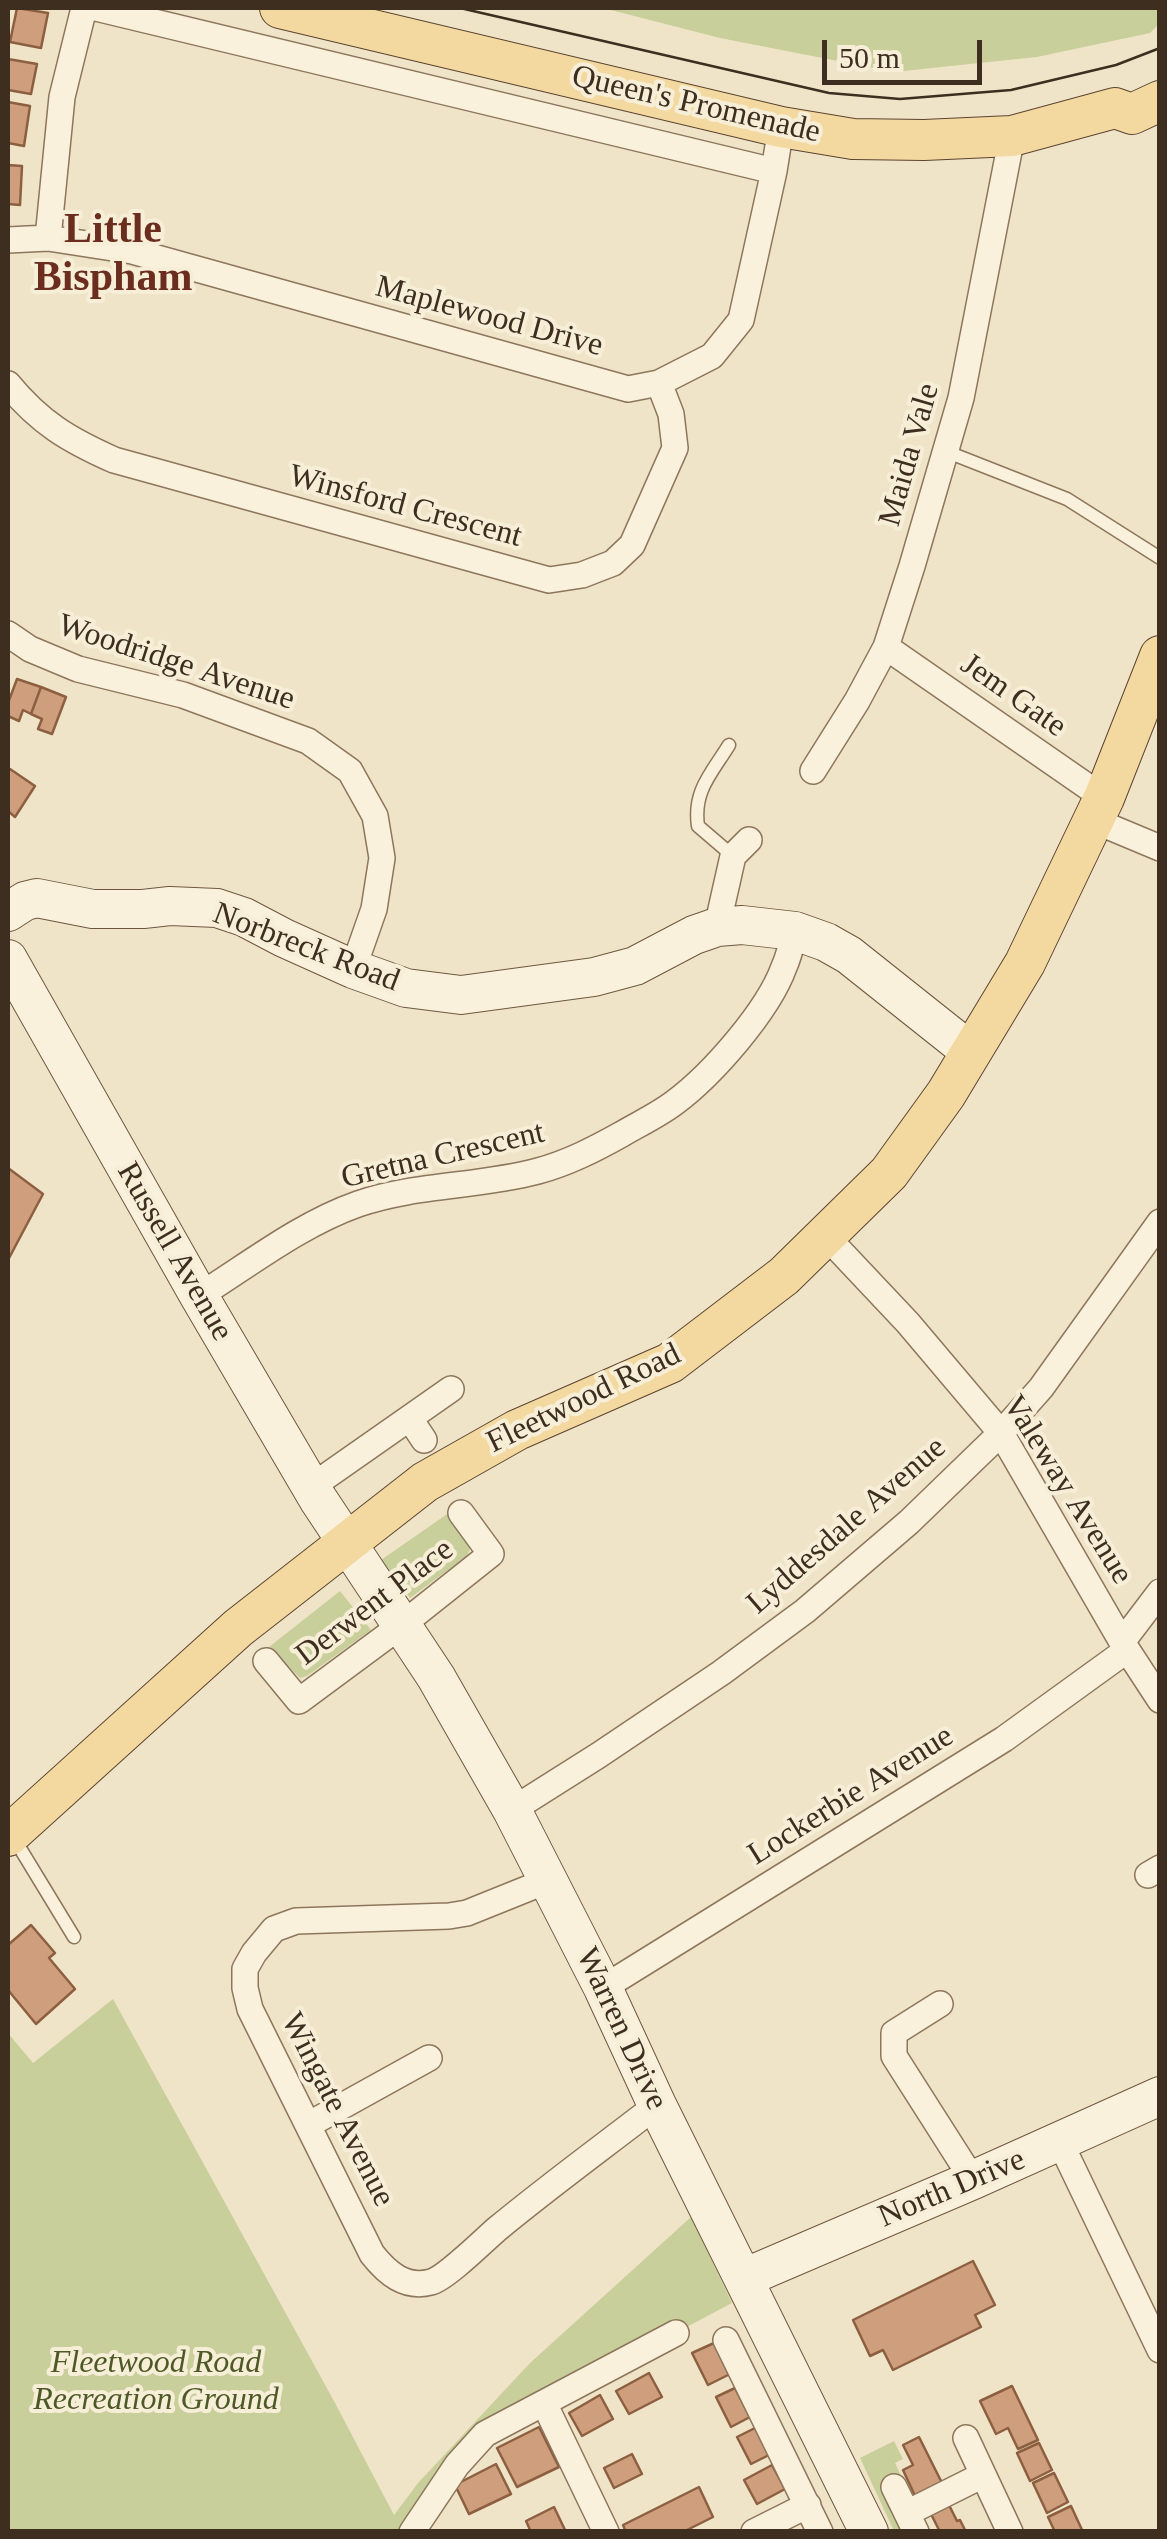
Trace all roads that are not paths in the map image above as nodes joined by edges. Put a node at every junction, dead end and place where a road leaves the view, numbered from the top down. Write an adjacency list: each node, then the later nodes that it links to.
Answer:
1 (84, 8): 8 (street)
2 (96, 8): 7 (street, Queen's Promenade)
3 (280, 8): 5 (main road, Queen's Promenade)
4 (1148, 101): 6 (main road, Queen's Promenade)
5 (781, 127): 6 (main road, Queen's Promenade); 7 (street, Maplewood Drive)
6 (1012, 136): 12 (street, Maida Vale)
7 (774, 171): 10 (street, Maplewood Drive)
8 (48, 238): 9 (street, Maplewood Drive); 10 (street, Maplewood Drive)
9 (8, 240)
10 (659, 383): 11 (street, Winsford Crescent)
11 (8, 384)
12 (945, 451): 13 (lane); 15 (street, Maida Vale)
13 (1160, 558)
14 (8, 634): 26 (street, Woodridge Avenue)
15 (886, 647): 18 (street, Maida Vale); 19 (street, Jem Gate)
16 (1160, 656): 19 (main road, Fleetwood Road)
17 (730, 745): 20 (lane)
18 (813, 771)
19 (1098, 809): 21 (street, Jem Gate); 27 (main road, Fleetwood Road)
20 (741, 848): 23 (street)
21 (1160, 848)
22 (8, 912): 26 (street, Norbreck Road)
23 (718, 927): 24 (street, Norbreck Road); 26 (street, Norbreck Road)
24 (796, 931): 27 (street, Norbreck Road); 30 (street, Gretna Crescent)
25 (8, 959): 30 (street, Russell Avenue)
26 (352, 969)
27 (971, 1052): 29 (main road, Fleetwood Road)
28 (1160, 1222): 32 (street, Lyddesdale Avenue)
29 (826, 1236): 32 (street, Valeway Avenue); 35 (main road, Fleetwood Road)
30 (199, 1296): 33 (street, Russell Avenue)
31 (451, 1389): 33 (street)
32 (1001, 1432): 38 (street, Valeway Avenue); 41 (street, Lyddesdale Avenue)
33 (312, 1487): 35 (street, Russell Avenue)
34 (462, 1513): 37 (street, Derwent Place)
35 (347, 1541): 37 (street, Warren Drive); 42 (main road, Fleetwood Road)
36 (1160, 1592): 38 (street, Lockerbie Avenue)
37 (403, 1624): 39 (street, Derwent Place); 41 (street, Warren Drive)
38 (1125, 1646): 40 (street, Valeway Avenue); 45 (street, Lockerbie Avenue)
39 (266, 1661)
40 (1160, 1700)
41 (512, 1810): 43 (street, Warren Drive)
42 (9, 1835): 44 (lane)
43 (549, 1880): 45 (street, Warren Drive); 50 (street, Wingate Avenue)
44 (74, 1937)
45 (604, 1988): 49 (street, Warren Drive)
46 (940, 2004): 52 (street)
47 (429, 2058): 50 (street)
48 (1160, 2096): 51 (street, North Drive)
49 (657, 2105): 50 (street, Wingate Avenue); 53 (street, Warren Drive)
50 (308, 2124)
51 (1060, 2142): 52 (street, North Drive); 56 (street)
52 (974, 2180): 53 (street, North Drive)
53 (744, 2278): 65 (street, Warren Drive)
54 (676, 2333): 57 (street)
55 (726, 2340): 59 (street)
56 (1160, 2350)
57 (544, 2402): 61 (street); 62 (street)
58 (894, 2487): 60 (street)
59 (808, 2505): 63 (street); 64 (street)
60 (912, 2522): 66 (street)
61 (412, 2532)
62 (606, 2532)
63 (754, 2532)
64 (820, 2532)
65 (868, 2532)
66 (1010, 2532)

